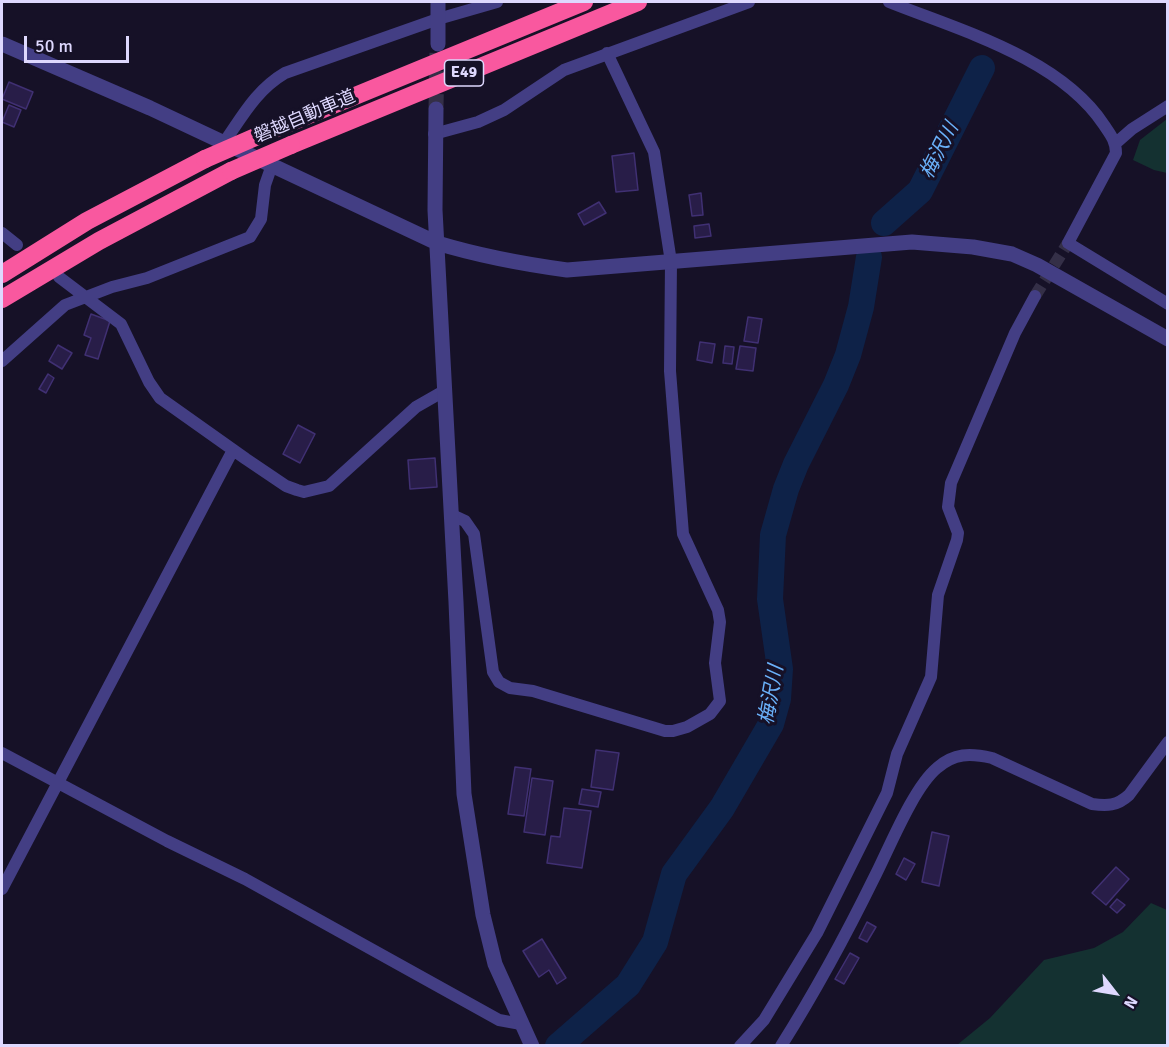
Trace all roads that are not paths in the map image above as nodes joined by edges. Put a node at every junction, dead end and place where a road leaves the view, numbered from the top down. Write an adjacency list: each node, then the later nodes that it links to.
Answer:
1 (438, 2): 7 (street)
2 (496, 2): 7 (street)
3 (584, 2): 21 (highway, 磐越自動車道 / E49, bridge)
4 (638, 2): 25 (highway, 磐越自動車道 / E49, bridge)
5 (749, 2): 10 (street)
6 (889, 2): 14 (street)
7 (438, 19): 9 (street); 15 (street)
8 (2, 44): 15 (street)
9 (438, 44)
10 (607, 53): 13 (street); 20 (street)
11 (1167, 106): 14 (street)
12 (436, 109): 13 (street)
13 (434, 134): 18 (street)
14 (1116, 143): 26 (street)
15 (223, 144): 16 (street)
16 (272, 165): 18 (street); 24 (street)
17 (2, 233): 19 (street)
18 (437, 243): 20 (street); 29 (street)
19 (17, 245)
20 (671, 262): 27 (street); 31 (street)
21 (2, 273)
22 (59, 277): 24 (street)
23 (1035, 296): 38 (street)
24 (85, 297): 28 (street); 30 (street)
25 (2, 298)
26 (1167, 304)
27 (1167, 339)
28 (2, 361)
29 (444, 391): 30 (street); 31 (street)
30 (233, 450): 34 (street)
31 (452, 515): 36 (street)
32 (1167, 742): 39 (street)
33 (2, 753): 34 (street)
34 (59, 782): 35 (street); 36 (street)
35 (2, 889)
36 (521, 1024): 37 (street)
37 (532, 1046)
38 (740, 1046)
39 (781, 1046)

